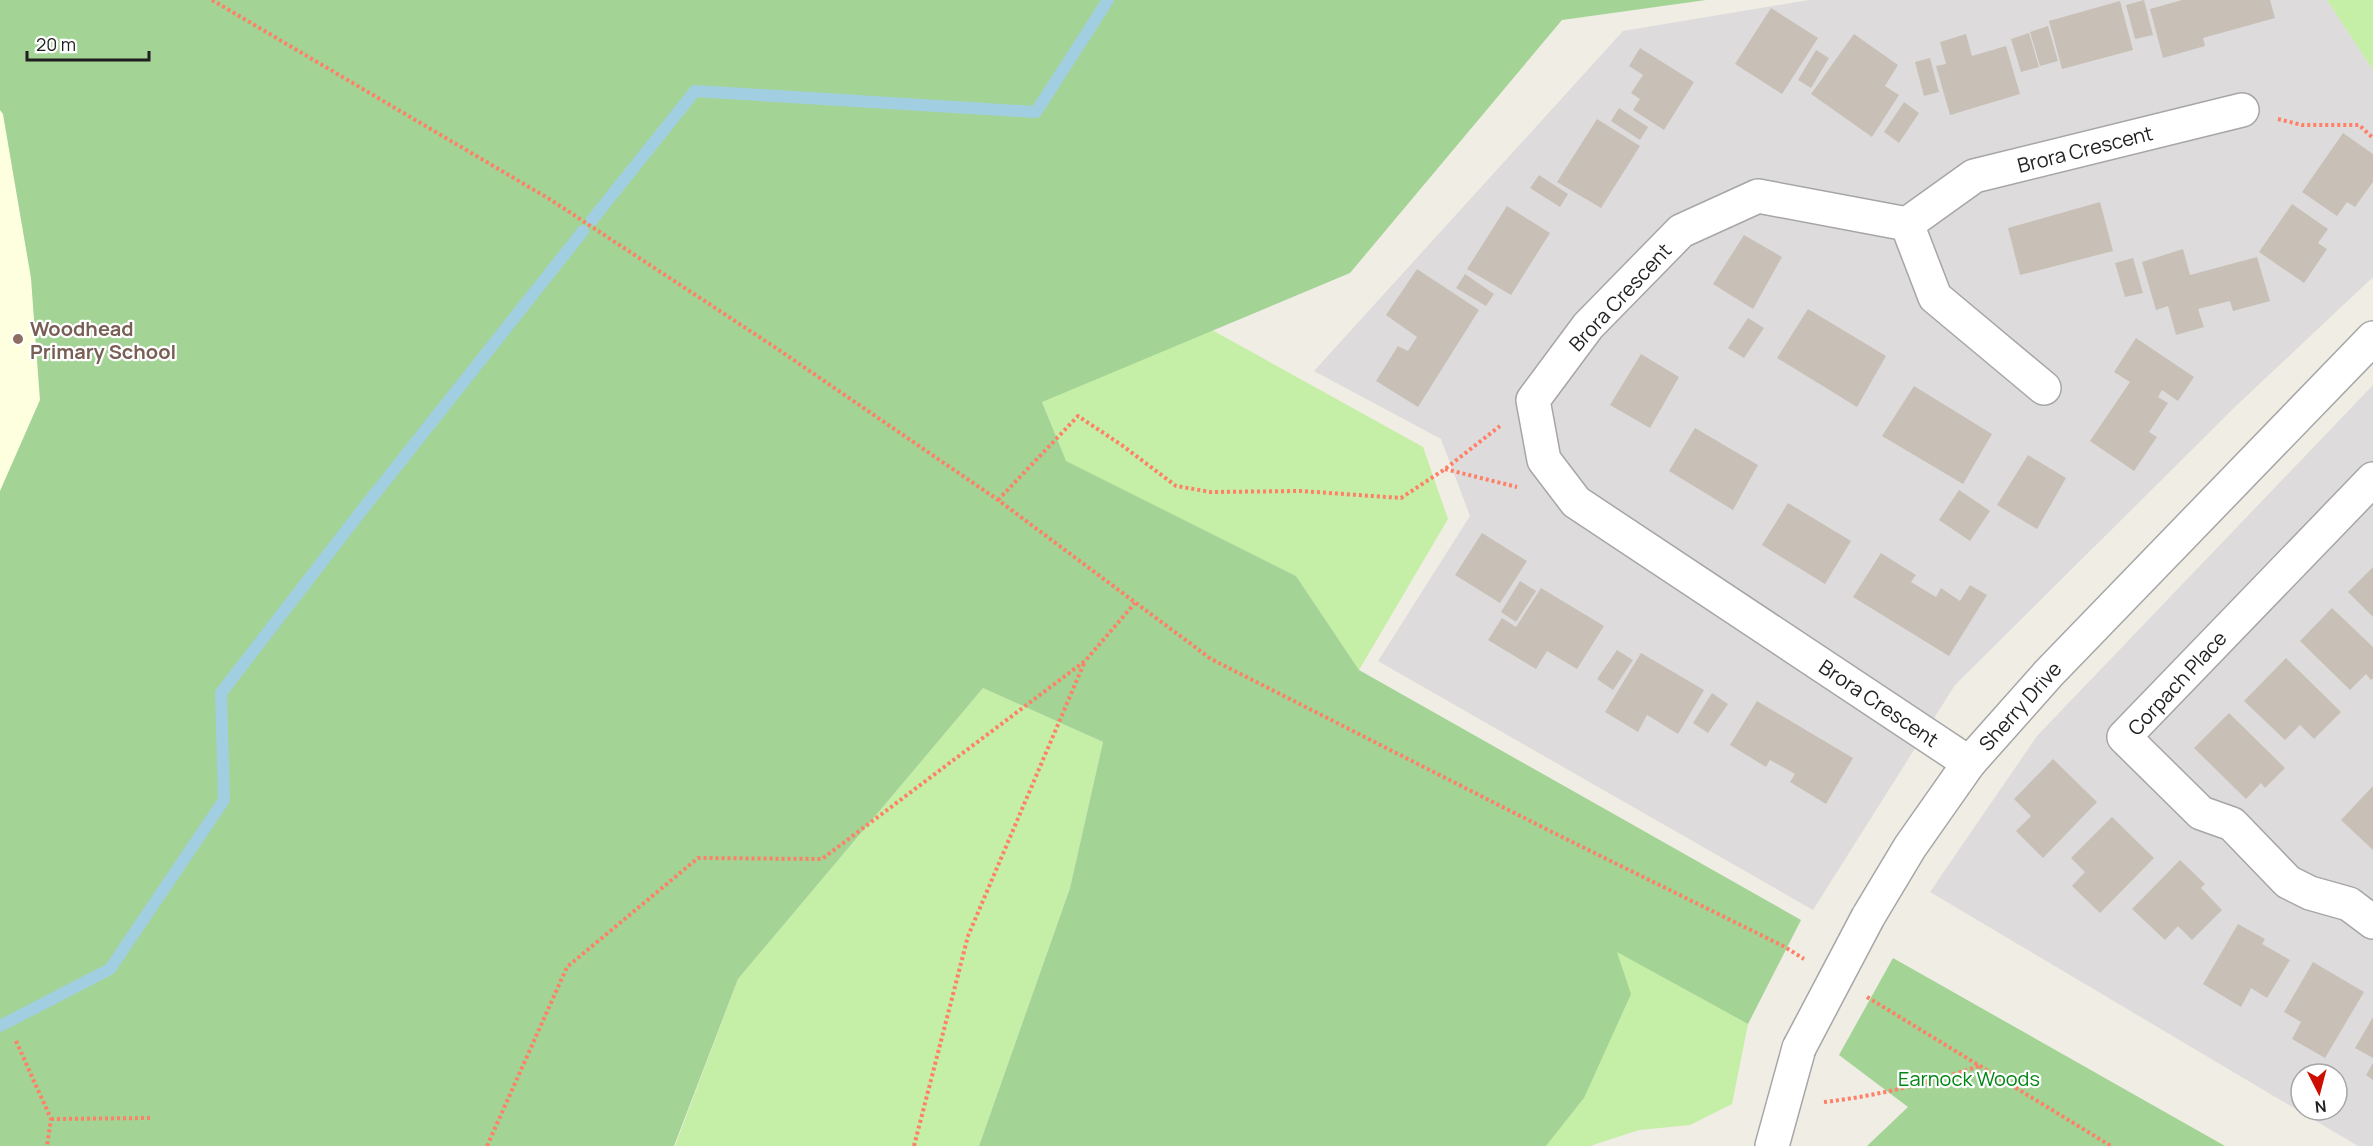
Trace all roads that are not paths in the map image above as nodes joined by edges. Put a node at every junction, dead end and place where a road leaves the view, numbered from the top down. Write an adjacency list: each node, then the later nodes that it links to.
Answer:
1 (2242, 110): 2 (street, Brora Crescent)
2 (1907, 224): 4 (street); 6 (street, Brora Crescent)
3 (2373, 338): 6 (street, Sherry Drive)
4 (2044, 388)
5 (2373, 479): 7 (street, Corpach Place)
6 (1969, 763): 8 (street, Sherry Drive, bridge)
7 (2373, 922)
8 (1772, 1146)

